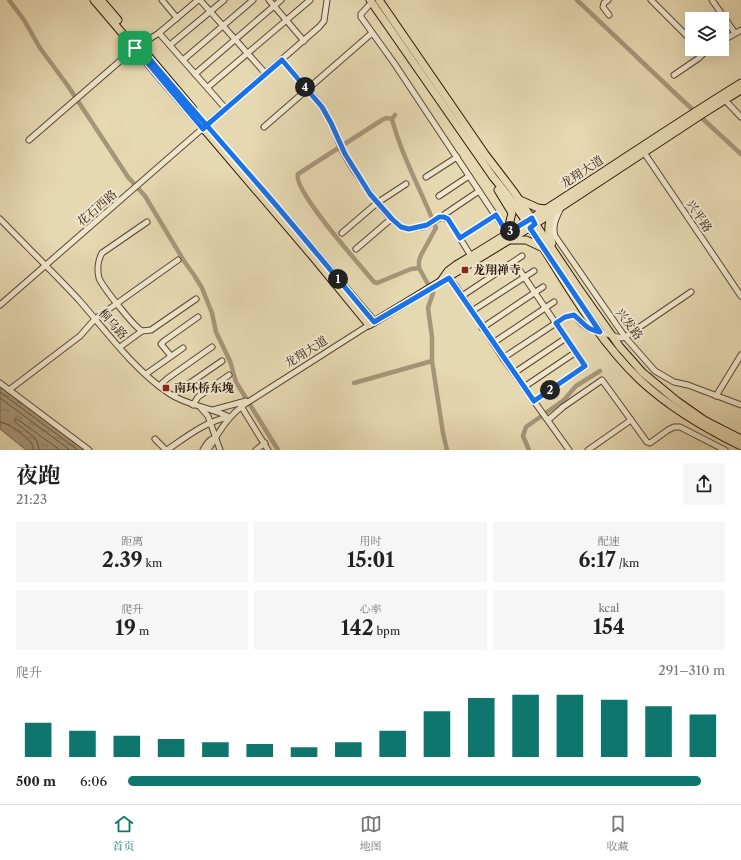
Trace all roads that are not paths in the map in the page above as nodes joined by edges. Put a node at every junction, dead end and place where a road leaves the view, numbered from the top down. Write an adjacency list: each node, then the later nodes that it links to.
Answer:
1 (94, 0): 31 (main road)
2 (101, 0): 31 (main road)
3 (162, 0): 19 (street)
4 (199, 0): 17 (street); 19 (street)
5 (224, 0): 17 (street)
6 (254, 0): 21 (street)
7 (269, 0): 16 (street)
8 (282, 0): 16 (street)
9 (310, 0): 20 (street)
10 (327, 0): 29 (street, 花石西路)
11 (380, 0): 58 (main road)
12 (608, 0): 18 (street)
13 (650, 0): 26 (street)
14 (712, 0): 25 (street)
15 (371, 1): 24 (street); 53 (main road)
16 (274, 6): 20 (street); 28 (street)
17 (210, 11): 21 (street); 30 (street)
18 (609, 15)
19 (177, 18): 23 (street)
20 (286, 20): 29 (street); 32 (street)
21 (223, 26): 28 (street); 34 (street)
22 (741, 30): 25 (street)
23 (159, 33): 30 (street); 31 (street)
24 (372, 33): 41 (street); 51 (street)
25 (735, 33): 27 (street)
26 (685, 34)
27 (729, 37)
28 (235, 40): 32 (street); 36 (street)
29 (304, 41): 35 (street, 花石西路)
30 (170, 45): 34 (street)
31 (137, 47): 47 (main road); 49 (street)
32 (248, 53): 37 (street); 40 (street)
33 (701, 56): 38 (street)
34 (183, 60): 36 (street)
35 (282, 60): 37 (street, 花石西路); 41 (street)
36 (195, 74): 40 (street)
37 (266, 74): 44 (street, 花石西路)
38 (674, 75)
39 (741, 83): 43 (main road, 龙翔大道)
40 (208, 88): 44 (street)
41 (307, 89): 48 (street); 59 (street)
42 (741, 90): 43 (main road, 龙翔大道)
43 (723, 98): 45 (street); 50 (main road, 龙翔大道)
44 (226, 109): 47 (street, 花石西路)
45 (739, 111): 46 (street)
46 (741, 117)
47 (205, 127): 78 (street, 花石西路); 97 (main road)
48 (264, 127)
49 (29, 140)
50 (642, 150): 60 (main road, 龙翔大道); 61 (main road, 龙翔大道); 87 (street, 兴平路)
51 (457, 157): 52 (street); 54 (street)
52 (469, 176): 56 (street); 57 (street)
53 (493, 177): 68 (main road); 70 (main road)
54 (426, 178)
55 (406, 184): 59 (street)
56 (479, 191): 63 (street); 64 (street)
57 (440, 196)
58 (519, 200): 61 (main road); 68 (main road)
59 (378, 203): 66 (street); 69 (street)
60 (562, 207): 62 (main road, 龙翔大道); 102 (street, 兴发路)
61 (545, 209): 68 (main road, 龙翔大道)
62 (552, 214): 68 (main road, 龙翔大道); 80 (main road)
63 (496, 215): 70 (street); 71 (street)
64 (444, 217): 66 (street); 71 (street)
65 (0, 219): 78 (street, 桐乌路)
66 (392, 219): 73 (street)
67 (146, 222): 90 (street)
68 (530, 223): 70 (main road, 龙翔大道); 72 (main road); 80 (main road)
69 (342, 233)
70 (509, 236): 72 (main road); 74 (main road, 龙翔大道); 81 (main road, 龙翔大道)
71 (460, 238): 74 (street)
72 (543, 248): 100 (main road)
73 (356, 249)
74 (471, 256): 81 (main road, 龙翔大道)
75 (522, 256): 77 (street)
76 (178, 260): 90 (street)
77 (514, 262): 82 (street); 86 (street)
78 (45, 266): 91 (street, 花石西路); 95 (street, 桐乌路)
79 (534, 270): 82 (street)
80 (568, 273): 101 (main road)
81 (447, 276): 86 (street); 97 (main road, 龙翔大道)
82 (524, 277): 84 (street); 93 (street)
83 (542, 287): 84 (street)
84 (535, 292): 92 (street); 98 (street)
85 (691, 292): 102 (street)
86 (462, 296): 93 (street)
87 (741, 296)
88 (196, 299): 99 (street)
89 (554, 302): 92 (street)
90 (118, 303): 95 (street); 99 (street)
91 (0, 305)
92 (545, 308): 96 (street); 104 (street)
93 (472, 311): 98 (street)
94 (198, 317): 110 (street)
95 (95, 320): 105 (street, 桐乌路); 119 (street)
96 (556, 323): 100 (street); 103 (street); 111 (street)
97 (371, 324): 122 (street, 龙翔大道)
98 (482, 328): 104 (street)
99 (142, 332): 105 (street)
100 (600, 332): 101 (street); 136 (main road)
101 (612, 335): 102 (street); 134 (main road)
102 (625, 337): 121 (street, 兴发路)
103 (566, 338): 108 (street); 113 (street)
104 (493, 343): 111 (street)
105 (120, 347): 114 (street, 桐乌路)
106 (212, 347): 117 (street)
107 (183, 348): 110 (street)
108 (576, 352): 118 (street); 123 (street)
109 (741, 355): 121 (street)
110 (171, 356): 114 (street)
111 (504, 358): 113 (street)
112 (222, 360): 120 (street)
113 (514, 373): 118 (street)
114 (146, 374): 117 (street, 桐乌路)
115 (229, 375): 124 (street)
116 (0, 383): 119 (street)
117 (159, 386): 120 (street, 桐乌路)
118 (524, 387): 123 (street)
119 (9, 390): 137 (street)
120 (174, 396): 124 (street, 桐乌路)
121 (716, 396): 126 (street, 兴发路)
122 (252, 399): 125 (street, 龙翔大道); 127 (street)
123 (534, 401): 129 (street)
124 (196, 405): 127 (street, 桐乌路); 131 (street)
125 (243, 405): 128 (street, 龙翔大道); 135 (street)
126 (741, 405)
127 (213, 410): 128 (street, 桐乌路)
128 (229, 417): 131 (street); 132 (street)
129 (548, 420): 130 (street); 144 (street)
130 (631, 420): 145 (street); 146 (street)
131 (211, 422): 132 (street); 138 (street)
132 (215, 438): 139 (street); 140 (street); 141 (street)
133 (155, 439): 138 (street)
134 (741, 439)
135 (265, 443): 142 (street); 143 (street)
136 (741, 446)
137 (90, 450)
138 (167, 450)
139 (203, 450)
140 (208, 450)
141 (220, 450)
142 (256, 450)
143 (268, 450)
144 (569, 450)
145 (588, 450)
146 (725, 450)

